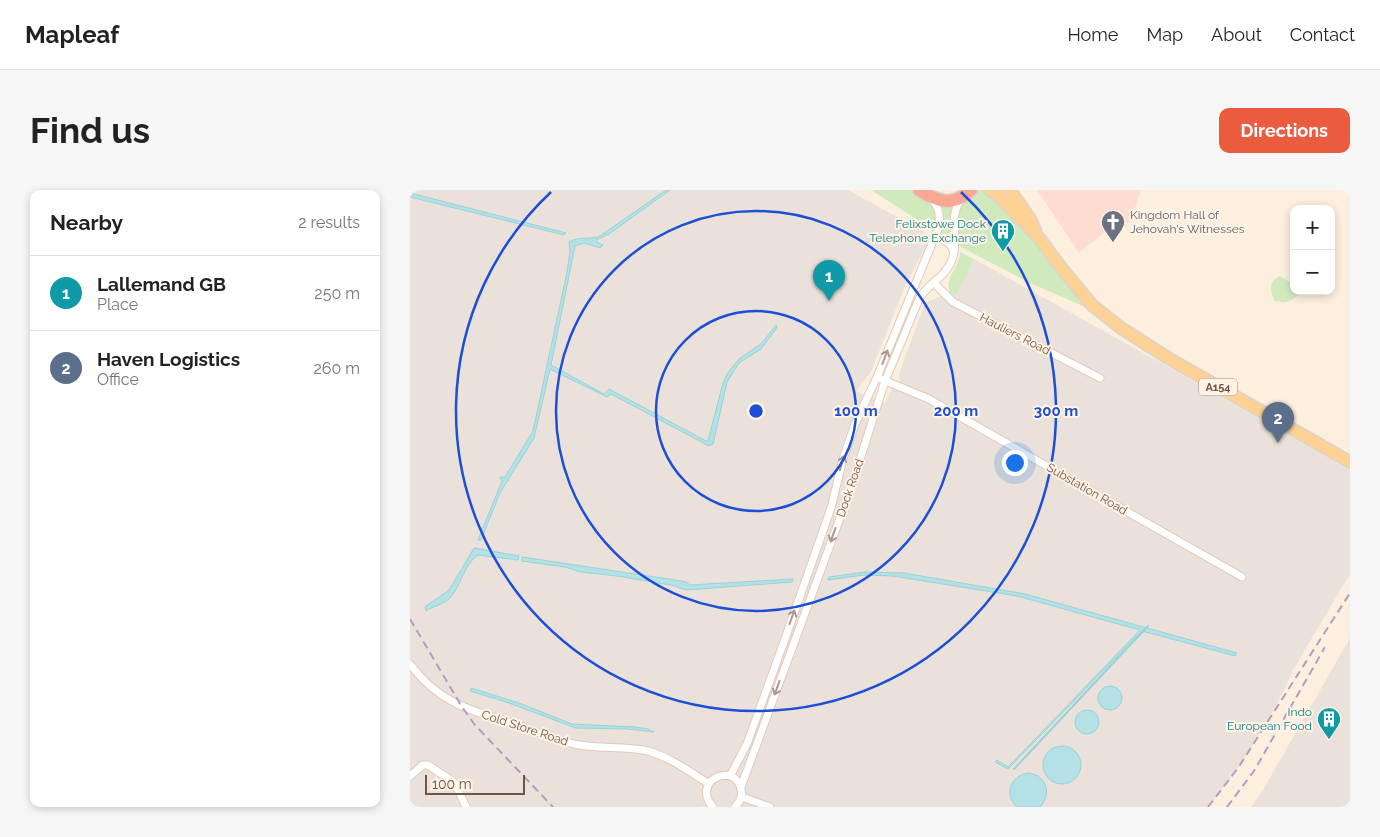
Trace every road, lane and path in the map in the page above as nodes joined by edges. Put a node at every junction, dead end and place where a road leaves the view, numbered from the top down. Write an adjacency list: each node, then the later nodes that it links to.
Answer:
1 (990, 190): 5 (main road, A154)
2 (1010, 190): 5 (main road, A154)
3 (924, 193): 4 (highway); 6 (street, Dock Road)
4 (969, 193): 7 (street, Dock Road)
5 (1039, 238): 13 (main road, A154)
6 (933, 241): 7 (street); 8 (street, Dock Road)
7 (954, 253): 9 (street, Dock Road)
8 (919, 273): 9 (street, Hauliers Road); 10 (street, Dock Road, one-way to 8)
9 (932, 284): 11 (street, Hauliers Road); 12 (street, Dock Road)
10 (877, 378): 12 (street, Substation Road); 17 (street, Dock Road, one-way to 10)
11 (1100, 378)
12 (886, 381): 14 (street, Substation Road); 19 (street, Dock Road, one-way to 19)
13 (1350, 462)
14 (1242, 577)
15 (410, 664): 18 (street, Cold Store Road)
16 (410, 776): 21 (street)
17 (730, 776): 18 (street); 19 (street)
18 (709, 784): 22 (street)
19 (741, 787): 20 (street)
20 (742, 797): 23 (street); 24 (street)
21 (466, 807)
22 (713, 807)
23 (735, 807)
24 (770, 807)

